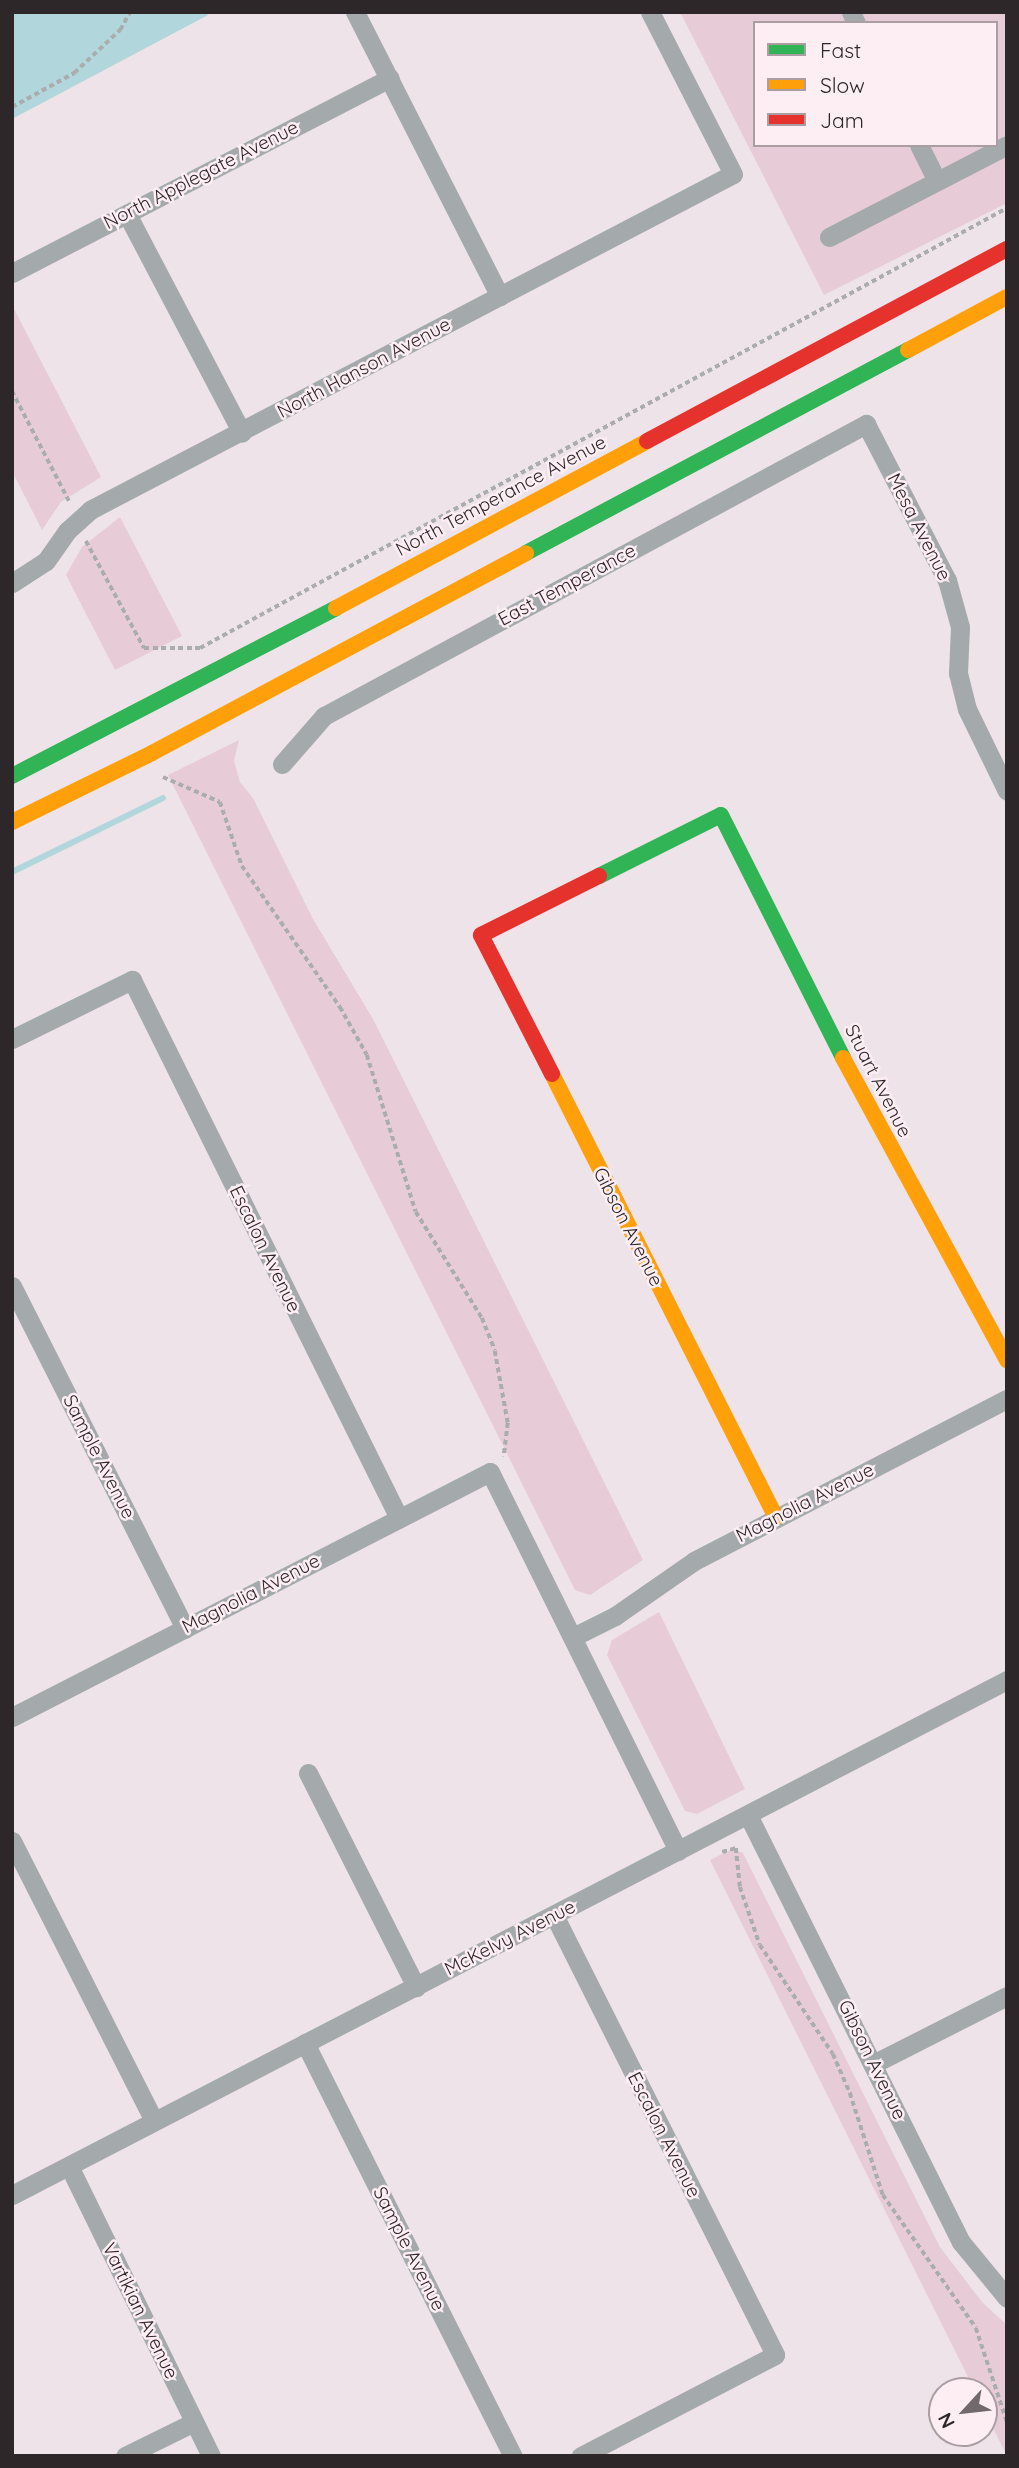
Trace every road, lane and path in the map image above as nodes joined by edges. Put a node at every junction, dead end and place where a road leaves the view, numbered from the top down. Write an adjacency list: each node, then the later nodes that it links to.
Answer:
1 (130, 12): 5 (path)
2 (355, 12): 4 (street)
3 (650, 12): 14 (street, North Hanson Avenue)
4 (390, 78): 10 (street, North Applegate Avenue); 14 (street)
5 (12, 107)
6 (1007, 145): 8 (street)
7 (920, 147): 8 (street)
8 (937, 181): 11 (street)
9 (1007, 208): 20 (path)
10 (127, 214): 13 (street, North Applegate Avenue); 18 (street)
11 (829, 237)
12 (1007, 249): 23 (main road, North Temperance Avenue)
13 (12, 273)
14 (500, 296): 18 (street, North Hanson Avenue)
15 (1007, 297): 26 (main road)
16 (12, 391): 19 (path)
17 (866, 424): 22 (street, East Temperance); 25 (street, Mesa Avenue)
18 (242, 433): 21 (street, North Hanson Avenue)
19 (69, 501)
20 (85, 540)
21 (12, 583)
22 (282, 764)
23 (12, 776)
24 (163, 777): 32 (path)
25 (1007, 791)
26 (12, 822)
27 (481, 935): 30 (main road, Stuart Avenue); 34 (main road, Gibson Avenue)
28 (12, 1039): 33 (street, Escalon Avenue)
29 (12, 1286): 35 (street, Sample Avenue)
30 (1007, 1360)
31 (1007, 1399): 34 (street, Magnolia Avenue)
32 (498, 1468): 33 (street, Magnolia Avenue); 36 (street)
33 (399, 1518): 35 (street, Magnolia Avenue)
34 (776, 1518): 36 (street, Magnolia Avenue)
35 (185, 1629): 38 (street, Magnolia Avenue)
36 (573, 1637): 43 (street)
37 (1007, 1680): 40 (street, McKelvy Avenue)
38 (12, 1717)
39 (308, 1773): 46 (street)
40 (748, 1815): 41 (street, McKelvy Avenue); 49 (street, Gibson Avenue)
41 (699, 1840): 43 (street, McKelvy Avenue); 55 (path)
42 (12, 1841): 44 (street)
43 (678, 1851): 45 (street, McKelvy Avenue)
44 (19, 1872): 50 (street)
45 (554, 1915): 46 (street, McKelvy Avenue); 59 (street, Escalon Avenue)
46 (416, 1987): 48 (street, McKelvy Avenue)
47 (1007, 1996): 49 (street)
48 (305, 2043): 50 (street, McKelvy Avenue); 58 (street, Sample Avenue)
49 (875, 2063): 53 (street, Gibson Avenue)
50 (154, 2121): 51 (street, McKelvy Avenue)
51 (69, 2166): 52 (street, McKelvy Avenue); 54 (street, Vartikian Avenue)
52 (12, 2195)
53 (1007, 2298)
54 (194, 2422): 56 (street); 57 (street, Vartikian Avenue)
55 (1007, 2422)
56 (125, 2456)
57 (211, 2456)
58 (513, 2456)
59 (581, 2456)

